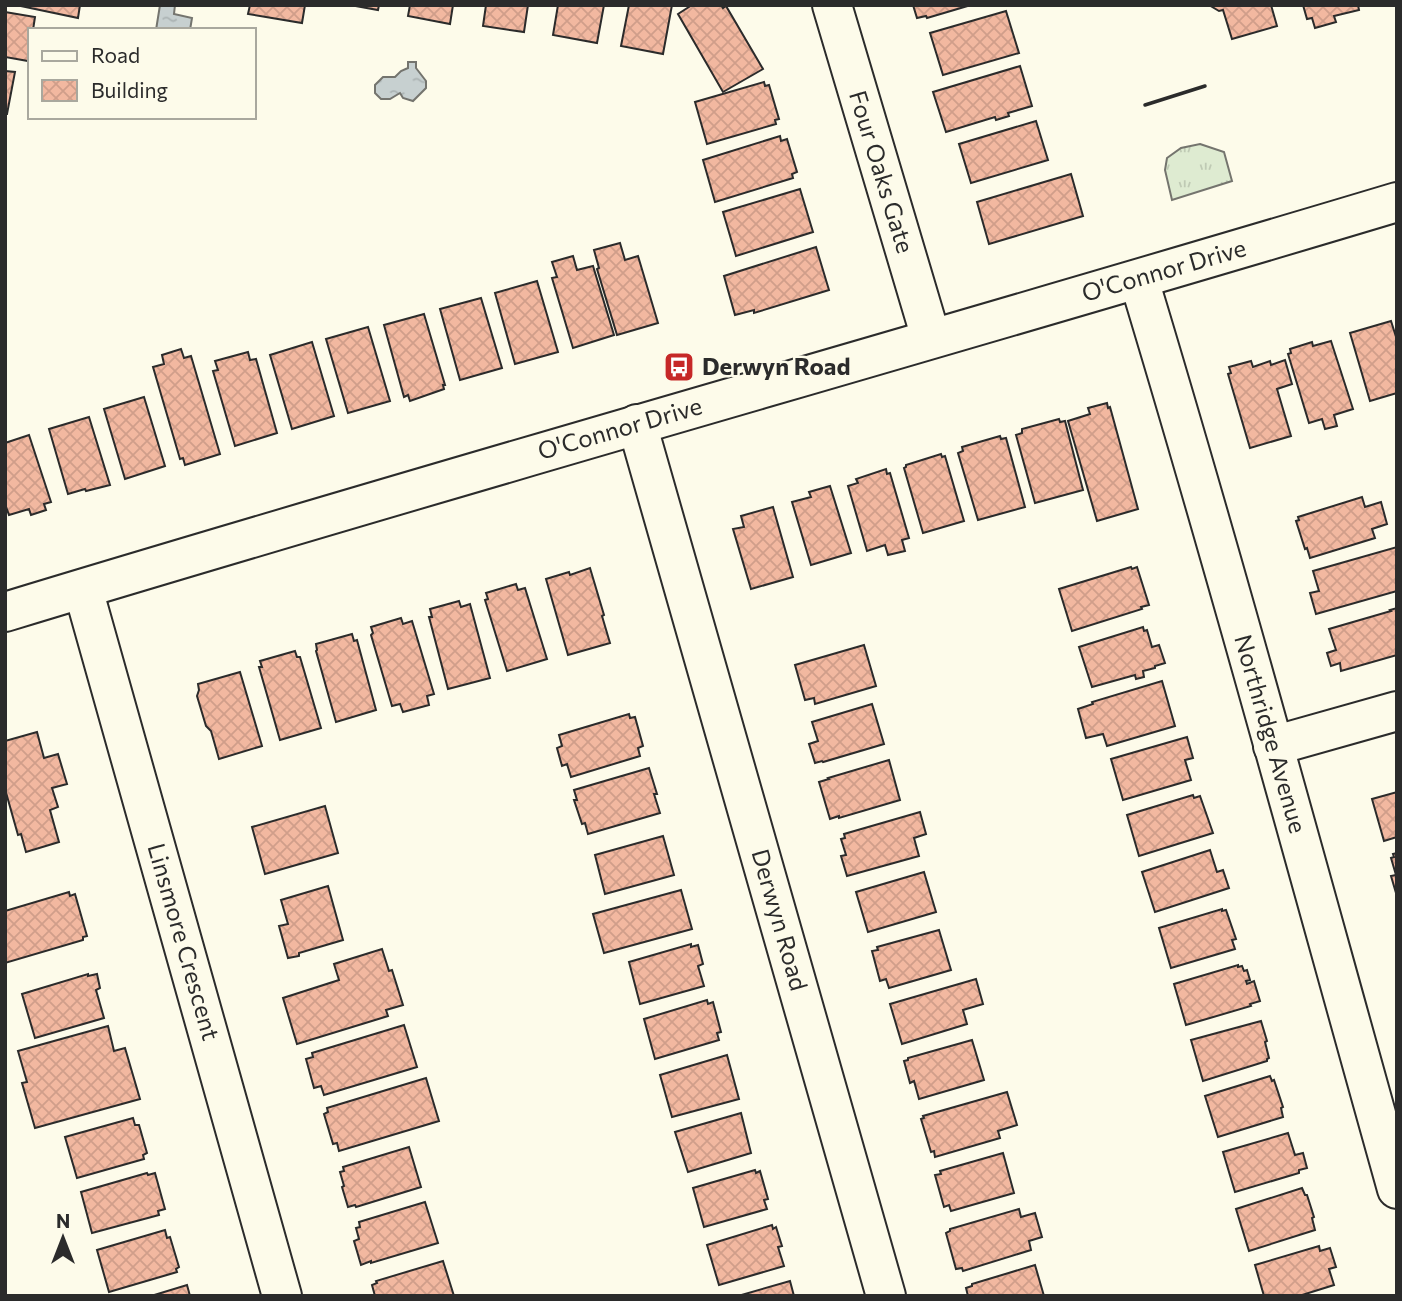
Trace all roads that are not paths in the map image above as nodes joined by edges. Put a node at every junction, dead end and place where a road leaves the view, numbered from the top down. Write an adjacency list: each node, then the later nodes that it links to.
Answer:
1 (832, 5): 4 (street, Four Oaks Gate)
2 (1397, 202): 3 (street, O'Connor Drive)
3 (1139, 279): 4 (street, O'Connor Drive); 9 (street, Northridge Avenue)
4 (931, 338): 5 (street, O'Connor Drive)
5 (637, 424): 6 (street, O'Connor Drive); 12 (street, Derwyn Road)
6 (83, 589): 7 (street, O'Connor Drive); 11 (street, Linsmore Crescent)
7 (5, 612)
8 (1397, 710): 9 (street)
9 (1273, 746): 10 (street, Northridge Avenue)
10 (1397, 1189)
11 (282, 1296)
12 (886, 1296)

